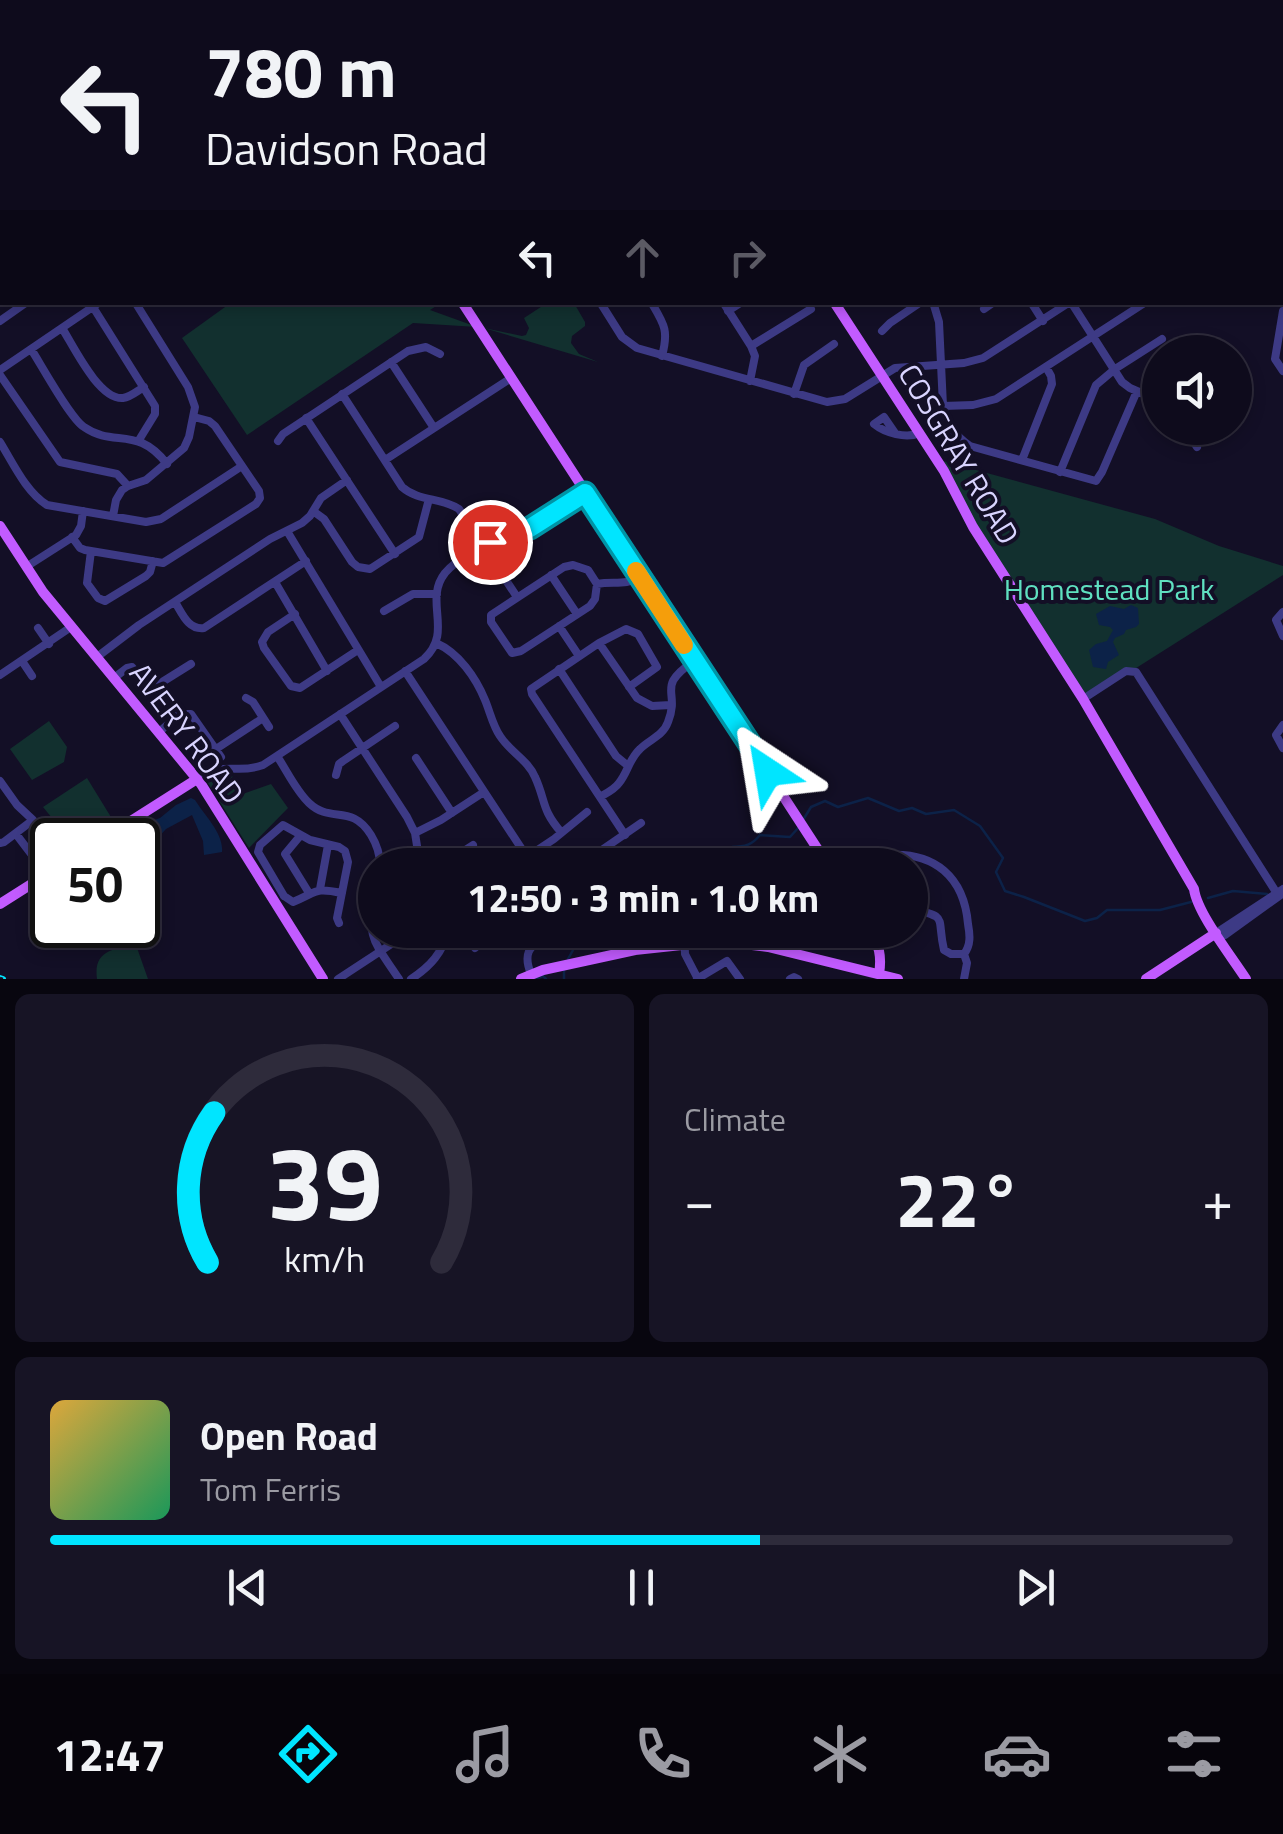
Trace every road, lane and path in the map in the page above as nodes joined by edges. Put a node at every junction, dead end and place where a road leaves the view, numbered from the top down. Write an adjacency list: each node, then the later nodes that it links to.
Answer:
1 (22, 305): 20 (street)
2 (97, 305): 21 (street); 39 (street)
3 (137, 305): 45 (street)
4 (464, 305): 37 (main road)
5 (602, 305): 29 (street)
6 (653, 305): 29 (street)
7 (836, 305): 36 (main road, COSGRAY ROAD)
8 (916, 305): 22 (street)
9 (934, 305): 31 (street)
10 (990, 305): 17 (street)
11 (1033, 305): 19 (street)
12 (1066, 305): 19 (street)
13 (1072, 305): 23 (street)
14 (1142, 305): 23 (street)
15 (726, 307): 25 (street)
16 (810, 308): 25 (street)
17 (984, 309)
18 (1283, 311): 34 (street)
19 (1043, 320): 31 (street)
20 (0, 321)
21 (62, 328): 26 (street); 39 (street)
22 (882, 332)
23 (1094, 337): 32 (street); 33 (street)
24 (834, 344): 42 (street)
25 (751, 346): 38 (street)
26 (31, 349): 35 (street); 50 (street)
27 (1142, 352): 33 (street)
28 (440, 354): 30 (street)
29 (662, 356): 38 (street)
30 (391, 362): 41 (street); 47 (street)
31 (941, 365): 36 (street); 44 (street)
32 (1046, 367): 44 (street); 54 (street)
33 (1115, 369): 40 (street); 57 (street)
34 (1283, 371)
35 (0, 373): 59 (street)
36 (882, 375): 42 (street); 49 (main road, COSGRAY ROAD)
37 (511, 378): 47 (street); 60 (main road)
38 (750, 381): 42 (street)
39 (144, 387): 50 (street)
40 (1136, 391): 43 (street); 57 (street)
41 (342, 394): 46 (street); 53 (street)
42 (794, 394)
43 (1142, 394)
44 (943, 406): 54 (street)
45 (194, 417): 55 (street); 56 (street)
46 (306, 418): 51 (street); 58 (street)
47 (434, 428): 53 (street)
48 (895, 432): 49 (street)
49 (920, 432): 108 (main road, COSGRAY ROAD)
50 (139, 440): 55 (street)
51 (278, 440)
52 (0, 442): 62 (street)
53 (385, 460): 61 (street)
54 (1022, 460): 57 (street)
55 (167, 464): 59 (street)
56 (242, 466): 64 (street); 71 (street)
57 (1060, 472)
58 (347, 480): 63 (street); 70 (street)
59 (128, 486): 64 (street)
60 (585, 493): 68 (street); 75 (main road)
61 (428, 499): 68 (street); 70 (street)
62 (84, 511): 64 (street); 67 (street)
63 (313, 512): 66 (street); 70 (street)
64 (113, 516)
65 (0, 526): 73 (main road, AVERY ROAD)
66 (287, 531): 72 (street); 80 (street)
67 (72, 537): 69 (street); 73 (street)
68 (484, 546): 78 (street); 79 (street)
69 (91, 551): 71 (street); 71 (street)
70 (394, 554)
71 (153, 561)
72 (306, 561): 76 (street); 92 (street)
73 (26, 567): 86 (main road, AVERY ROAD)
74 (550, 575): 77 (street); 79 (street); 84 (street)
75 (640, 577): 77 (street); 95 (main road)
76 (274, 582): 80 (street); 83 (street)
77 (597, 584): 84 (street)
78 (436, 594): 81 (street); 89 (street)
79 (517, 597): 85 (street)
80 (175, 602): 94 (street)
81 (384, 610)
82 (1283, 612): 88 (street)
83 (295, 614): 99 (street); 99 (street)
84 (577, 614): 85 (street)
85 (559, 626): 93 (street)
86 (71, 627): 91 (street); 94 (main road, AVERY ROAD)
87 (38, 628): 91 (street)
88 (1283, 636)
89 (436, 643): 100 (street); 129 (street)
90 (600, 643): 93 (street); 105 (street); 105 (street)
91 (48, 644): 96 (street)
92 (358, 650): 99 (street); 104 (street)
93 (579, 656): 98 (street)
94 (97, 657): 103 (main road, AVERY ROAD)
95 (694, 660): 109 (street); 143 (main road)
96 (22, 661): 101 (street); 102 (street)
97 (192, 664): 106 (street)
98 (559, 670): 119 (street); 124 (street)
99 (327, 671)
100 (405, 671): 104 (street); 123 (street)
101 (0, 675)
102 (32, 676)
103 (114, 678): 106 (street); 114 (main road, AVERY ROAD)
104 (381, 687): 110 (street)
105 (629, 687): 109 (street)
106 (151, 689): 111 (street)
107 (246, 698): 111 (street)
108 (1083, 699): 148 (street); 155 (main road, COSGRAY ROAD)
109 (671, 706): 119 (street)
110 (340, 714): 115 (street); 117 (street)
111 (175, 718): 114 (street)
112 (1283, 725): 116 (street)
113 (395, 726): 115 (street)
114 (159, 732): 121 (main road, AVERY ROAD)
115 (362, 748): 120 (street); 130 (street)
116 (1283, 748)
117 (278, 756): 121 (street); 137 (street)
118 (416, 758): 126 (street)
119 (627, 764): 124 (street)
120 (336, 775)
121 (197, 779): 127 (main road); 151 (main road, AVERY ROAD)
122 (0, 780): 131 (street)
123 (484, 792): 126 (street); 140 (street)
124 (600, 797): 133 (street)
125 (587, 812): 129 (street)
126 (452, 813): 130 (street)
127 (136, 818)
128 (642, 824): 133 (street)
129 (561, 832): 141 (street)
130 (415, 833): 138 (street)
131 (16, 834): 134 (street); 144 (street)
132 (300, 836): 135 (street); 149 (street); 151 (street)
133 (625, 836): 142 (street)
134 (0, 843)
135 (328, 846): 147 (street); 150 (street)
136 (473, 846): 139 (street)
137 (378, 848)
138 (417, 848)
139 (470, 848)
140 (521, 848)
141 (539, 848)
142 (605, 848)
143 (817, 848)
144 (30, 855)
145 (928, 863): 165 (street)
146 (30, 885): 152 (main road)
147 (320, 889): 149 (street); 150 (street)
148 (1281, 892): 155 (street)
149 (309, 894): 151 (street)
150 (342, 894): 154 (street)
151 (280, 900): 172 (main road, AVERY ROAD)
152 (0, 904)
153 (928, 913): 165 (street)
154 (339, 923)
155 (1221, 934): 179 (main road); 180 (main road); 181 (main road, COSGRAY ROAD)
156 (379, 948): 164 (street)
157 (386, 948): 164 (street)
158 (442, 948): 166 (street)
159 (532, 948): 169 (street)
160 (649, 948): 169 (main road)
161 (686, 948): 171 (street)
162 (765, 948): 170 (main road)
163 (879, 948): 170 (main road)
164 (381, 952): 168 (street); 174 (street)
165 (964, 954): 178 (street)
166 (433, 963): 167 (street); 175 (street)
167 (444, 973)
168 (350, 976): 173 (street)
169 (526, 976)
170 (878, 977): 177 (main road)
171 (700, 978): 176 (street)
172 (323, 979)
173 (338, 979)
174 (399, 979)
175 (411, 979)
176 (740, 979)
177 (898, 979)
178 (964, 979)
179 (1146, 979)
180 (1158, 979)
181 (1250, 979)

